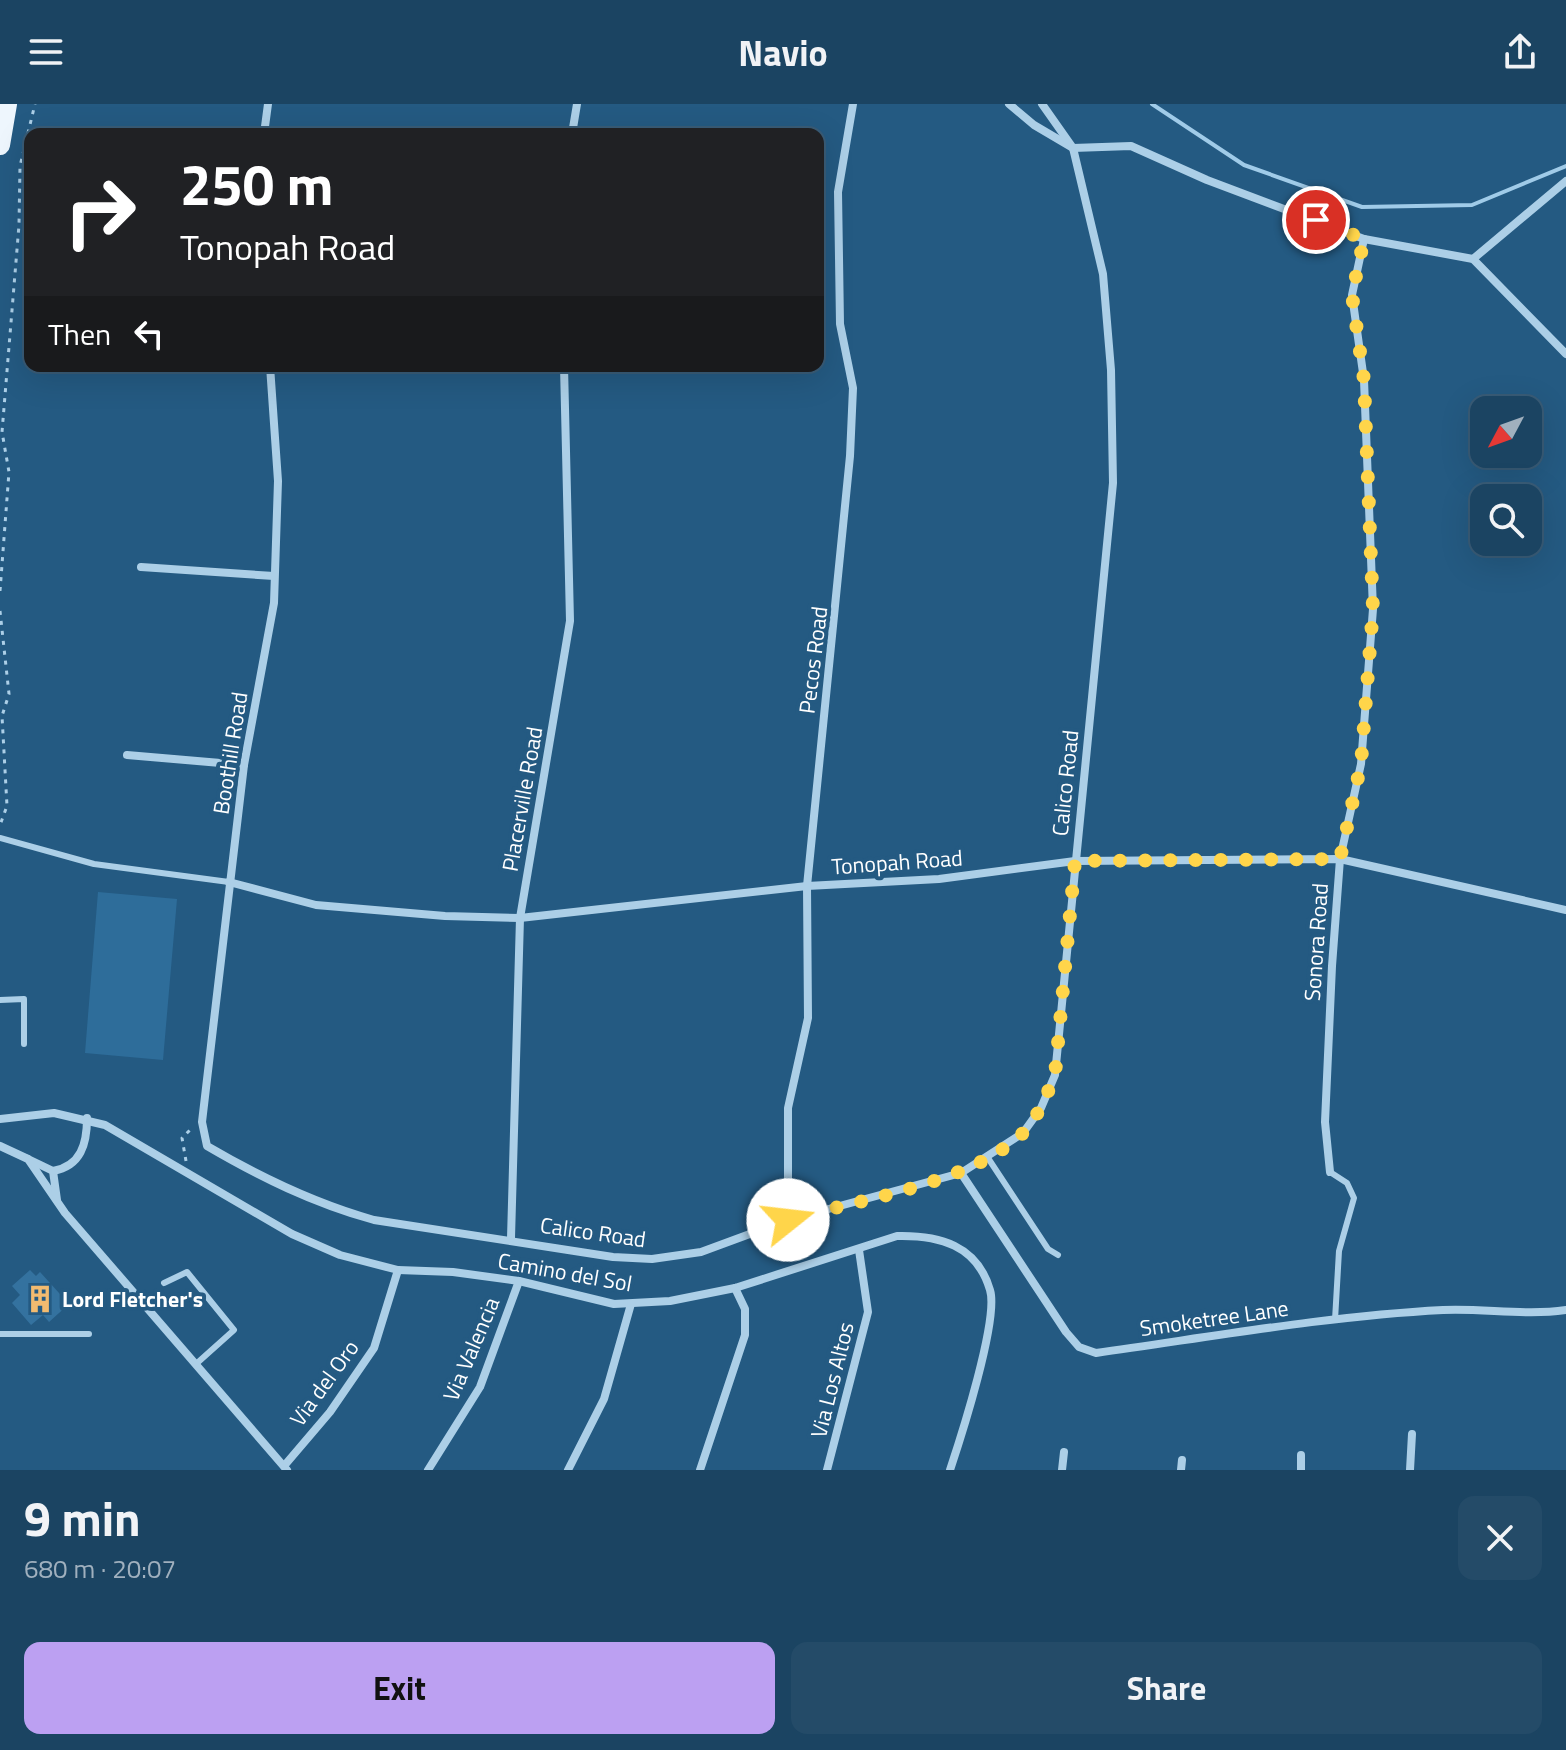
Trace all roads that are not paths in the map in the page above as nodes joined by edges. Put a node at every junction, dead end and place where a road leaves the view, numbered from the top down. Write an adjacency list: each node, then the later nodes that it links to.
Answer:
1 (7, 104): 9 (main road)
2 (268, 104): 7 (street)
3 (577, 104): 8 (street)
4 (853, 104): 25 (street, Pecos Road)
5 (1009, 104): 10 (street)
6 (1042, 104): 10 (street, Calico Road)
7 (265, 128)
8 (573, 128)
9 (0, 145)
10 (1073, 148): 12 (street); 23 (street, Calico Road)
11 (1566, 181): 13 (street)
12 (1364, 239): 13 (street); 22 (street, Sonora Road)
13 (1473, 259): 14 (street)
14 (1566, 354)
15 (270, 372): 18 (street, Boothill Road)
16 (564, 372): 27 (street, Placerville Road)
17 (141, 567): 18 (street)
18 (274, 576): 20 (street, Boothill Road)
19 (127, 755): 20 (street)
20 (244, 765): 24 (street, Boothill Road)
21 (0, 838): 24 (lane)
22 (1340, 859): 23 (street, Tonopah Road); 26 (street, Tonopah Road); 36 (street, Sonora Road)
23 (1075, 861): 25 (street, Tonopah Road); 34 (street, Calico Road)
24 (229, 882): 27 (street, Tonopah Road); 33 (street, Boothill Road)
25 (807, 886): 27 (street, Tonopah Road); 39 (street, Pecos Road)
26 (1566, 910)
27 (520, 918): 40 (street, Placerville Road)
28 (0, 1000): 29 (lane)
29 (24, 1044)
30 (87, 1118): 31 (street, Camino del Sol); 38 (street); 43 (street, Camino del Sol)
31 (0, 1119)
32 (0, 1146): 35 (street)
33 (207, 1146): 40 (street, Calico Road)
34 (988, 1158): 37 (street, Calico Road); 42 (lane)
35 (28, 1159): 38 (street); 38 (street)
36 (1330, 1172): 49 (lane)
37 (961, 1173): 39 (street, Calico Road); 49 (street, Smoketree Lane)
38 (52, 1179): 52 (street)
39 (788, 1220): 40 (street, Calico Road)
40 (511, 1238)
41 (859, 1250): 46 (street, Camino del Sol); 61 (street, Via Los Altos); 62 (street, Camino del Sol)
42 (1058, 1255)
43 (398, 1270): 44 (street, Camino del Sol); 57 (street, Via del Oro)
44 (519, 1281): 47 (street, Camino del Sol); 58 (street, Via Valencia)
45 (164, 1283): 52 (lane)
46 (735, 1288): 47 (street, Camino del Sol); 60 (street)
47 (631, 1304): 59 (street)
48 (1566, 1310): 49 (street, Smoketree Lane)
49 (1335, 1320)
50 (0, 1334): 51 (lane)
51 (89, 1334)
52 (196, 1364): 57 (street)
53 (1412, 1434): 66 (street)
54 (1064, 1452): 63 (street)
55 (1301, 1455): 65 (street)
56 (1182, 1460): 64 (street)
57 (285, 1468)
58 (428, 1470)
59 (568, 1470)
60 (700, 1470)
61 (827, 1470)
62 (950, 1470)
63 (1062, 1470)
64 (1181, 1470)
65 (1301, 1470)
66 (1410, 1470)

